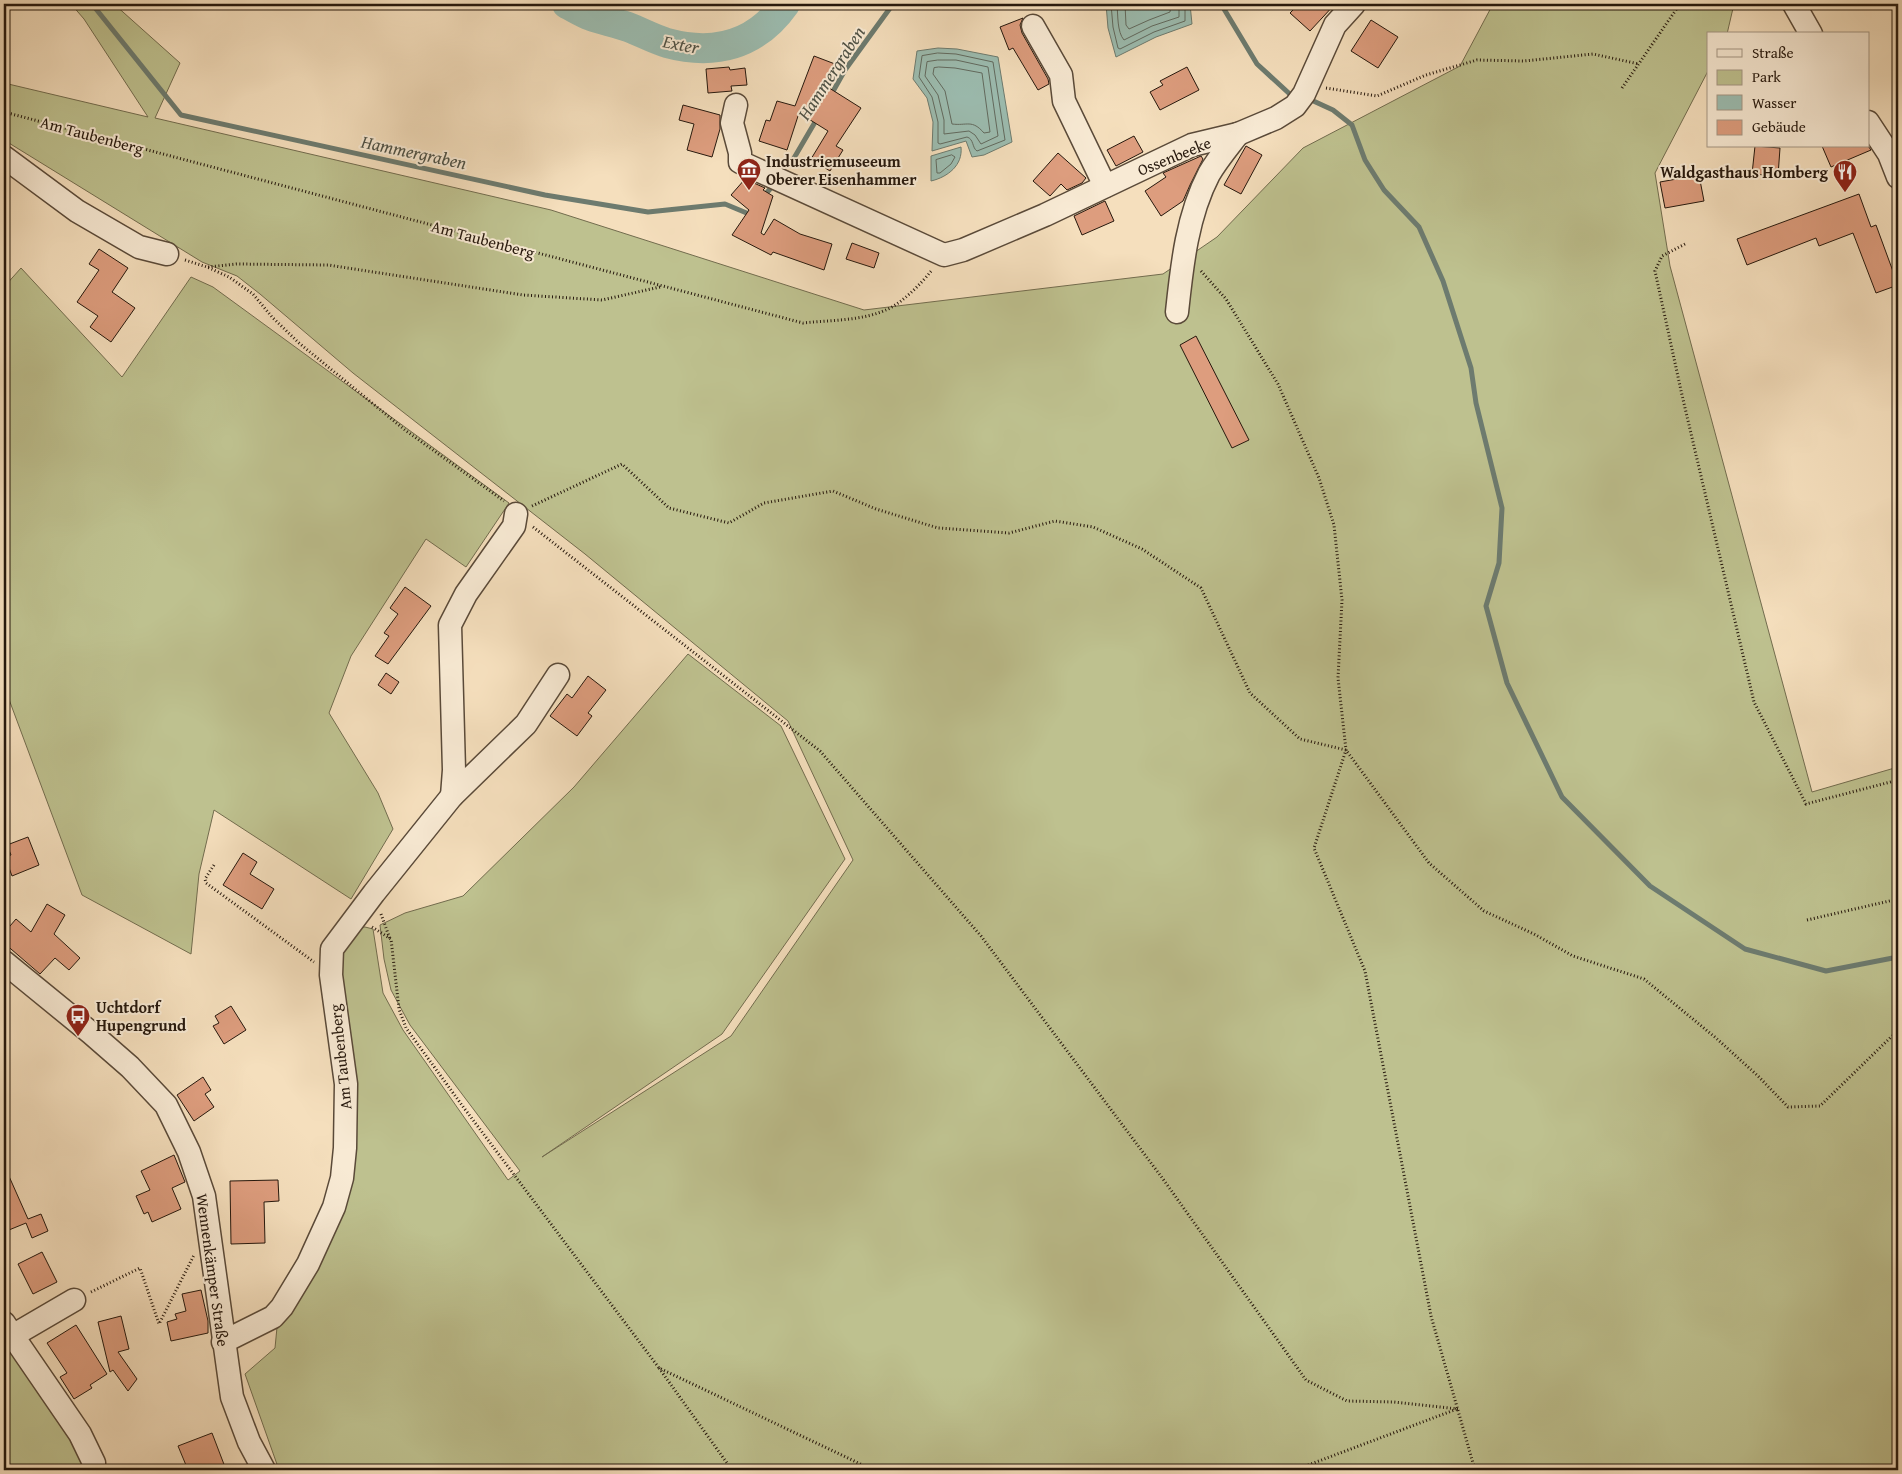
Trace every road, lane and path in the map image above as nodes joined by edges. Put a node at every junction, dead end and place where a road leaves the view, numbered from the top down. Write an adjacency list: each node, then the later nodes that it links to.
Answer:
1 (1354, 4): 7 (street, Ossenbeeke)
2 (1680, 4): 6 (path)
3 (1794, 4): 5 (street)
4 (1034, 26): 15 (street)
5 (1810, 32)
6 (1639, 64): 7 (path); 8 (path)
7 (1308, 85): 12 (street, Ossenbeeke)
8 (1622, 88)
9 (736, 105): 19 (street)
10 (4, 112): 21 (path, Am Taubenberg)
11 (1870, 125): 14 (street)
12 (1238, 134): 15 (street, Ossenbeeke); 18 (street)
13 (4, 156): 17 (street)
14 (1898, 177)
15 (1105, 186): 19 (street, Ossenbeeke)
16 (1685, 244): 26 (path)
17 (167, 254): 20 (path)
18 (1185, 254): 22 (street); 25 (path)
19 (944, 255): 21 (path, Am Taubenberg)
20 (207, 267): 21 (path); 23 (path)
21 (662, 286)
22 (1177, 312)
23 (516, 514): 25 (path); 27 (street); 40 (path)
24 (558, 674): 27 (street, Am Taubenberg)
25 (1346, 750): 34 (path); 40 (path)
26 (1898, 780)
27 (452, 796): 31 (street, Am Taubenberg)
28 (214, 865): 33 (path)
29 (1898, 899): 30 (path)
30 (1807, 920)
31 (347, 927): 33 (street, Am Taubenberg); 39 (path)
32 (4, 962): 35 (street, Wennenkämper Straße)
33 (331, 976): 38 (street, Am Taubenberg)
34 (1898, 1032)
35 (209, 1240): 36 (path); 38 (street, Wennenkämper Straße)
36 (74, 1300): 37 (street)
37 (9, 1329): 41 (street)
38 (223, 1342): 42 (street, Wennenkämper Straße)
39 (659, 1368): 43 (path); 44 (path)
40 (1458, 1409): 45 (path); 46 (path)
41 (94, 1463)
42 (264, 1470)
43 (732, 1470)
44 (873, 1470)
45 (1296, 1470)
46 (1475, 1470)

